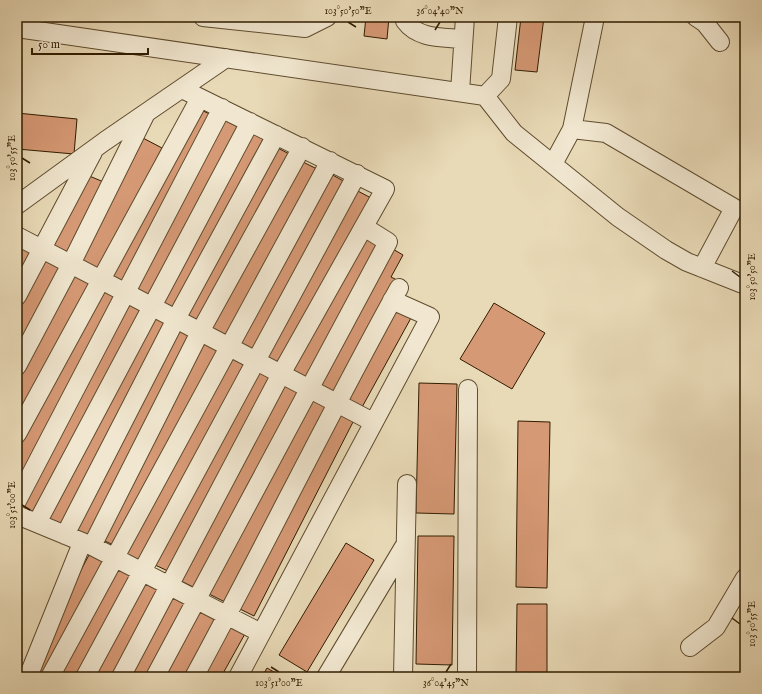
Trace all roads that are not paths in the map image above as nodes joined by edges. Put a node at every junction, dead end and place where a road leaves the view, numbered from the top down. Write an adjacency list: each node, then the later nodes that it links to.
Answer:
1 (203, 17): 2 (street)
2 (327, 17)
3 (405, 17): 9 (street)
4 (465, 17): 9 (street)
5 (508, 17): 14 (street)
6 (595, 17): 19 (street)
7 (696, 17): 10 (street)
8 (17, 28): 11 (street)
9 (462, 39): 13 (street)
10 (720, 42)
11 (226, 58): 12 (street); 13 (street)
12 (182, 89): 15 (street); 17 (street)
13 (460, 92): 14 (street)
14 (485, 96): 24 (street)
15 (200, 98): 16 (street); 32 (street)
16 (222, 108): 18 (street); 34 (street)
17 (146, 113): 22 (street); 30 (street)
18 (250, 122): 20 (street); 36 (street)
19 (572, 129): 24 (street); 31 (street)
20 (276, 135): 21 (street); 37 (street)
21 (302, 147): 23 (street); 38 (street)
22 (95, 148): 26 (street); 29 (street)
23 (330, 161): 25 (street); 39 (street)
24 (553, 164): 31 (street)
25 (357, 174): 27 (street); 40 (street)
26 (17, 205)
27 (364, 227): 42 (street); 43 (street)
28 (17, 236): 29 (street)
29 (43, 249): 30 (street); 35 (street)
30 (71, 264): 32 (street); 41 (street)
31 (702, 268): 33 (street)
32 (102, 281): 34 (street); 47 (street)
33 (745, 284)
34 (125, 293): 36 (street); 49 (street)
35 (17, 296)
36 (152, 307): 37 (street); 51 (street)
37 (176, 319): 38 (street); 52 (street)
38 (200, 332): 39 (street); 53 (street)
39 (230, 347): 40 (street); 55 (street)
40 (255, 361): 42 (street); 56 (street)
41 (17, 366)
42 (281, 374): 43 (street); 58 (street)
43 (308, 388): 45 (street); 59 (street)
44 (468, 389): 72 (street)
45 (336, 403): 46 (street); 46 (street); 60 (street)
46 (373, 422): 61 (street)
47 (17, 434)
48 (407, 484): 54 (street)
49 (17, 501)
50 (17, 515): 51 (street)
51 (37, 523): 52 (street)
52 (65, 535): 53 (street)
53 (87, 544): 55 (street); 63 (street)
54 (406, 544): 70 (street); 71 (street)
55 (115, 558): 56 (street); 64 (street)
56 (142, 572): 58 (street); 65 (street)
57 (745, 578): 62 (street)
58 (170, 586): 59 (street); 66 (street)
59 (196, 600): 60 (street); 67 (street)
60 (227, 616): 61 (street); 68 (street)
61 (261, 633): 69 (street)
62 (690, 647)
63 (28, 677)
64 (50, 677)
65 (85, 677)
66 (121, 677)
67 (155, 677)
68 (194, 677)
69 (238, 677)
70 (326, 677)
71 (403, 677)
72 (467, 677)

